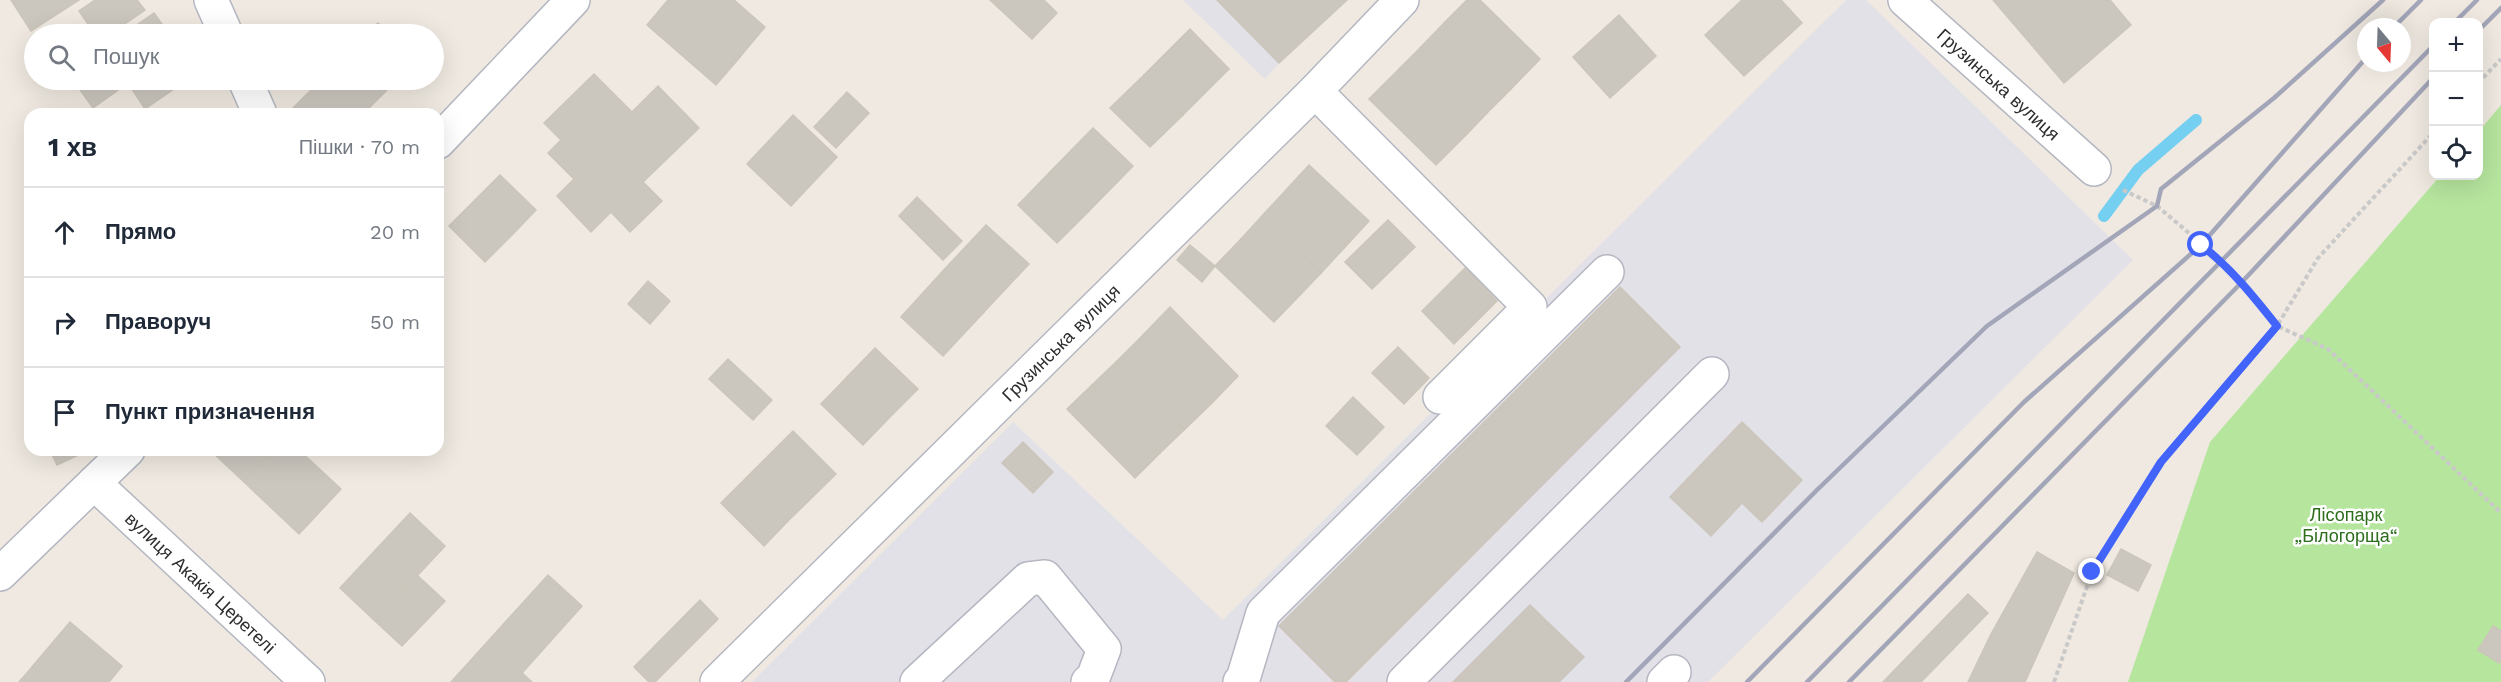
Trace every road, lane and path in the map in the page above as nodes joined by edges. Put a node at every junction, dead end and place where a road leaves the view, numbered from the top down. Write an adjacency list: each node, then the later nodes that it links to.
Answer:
1 (211, 0): 5 (street)
2 (573, 0): 11 (street)
3 (1402, 0): 9 (street, Грузинська вулиця)
4 (1905, 0): 13 (street, Грузинська вулиця)
5 (222, 24)
6 (2501, 59): 7 (path)
7 (2483, 78)
8 (249, 90): 10 (street)
9 (1316, 91): 17 (street); 24 (street, Грузинська вулиця)
10 (257, 108)
11 (444, 136)
12 (2429, 136): 15 (path)
13 (2107, 178): 15 (path)
14 (1607, 272): 26 (street)
15 (2277, 326): 20 (path); 28 (path)
16 (1712, 374): 27 (street)
17 (1440, 397)
18 (122, 456): 19 (street)
19 (94, 483): 21 (street); 23 (street, вулиця Акакія Церетелі)
20 (2501, 513)
21 (0, 574)
22 (1093, 681): 25 (street)
23 (308, 682)
24 (717, 682)
25 (917, 682)
26 (1240, 682)
27 (1404, 682)
28 (2054, 682)

